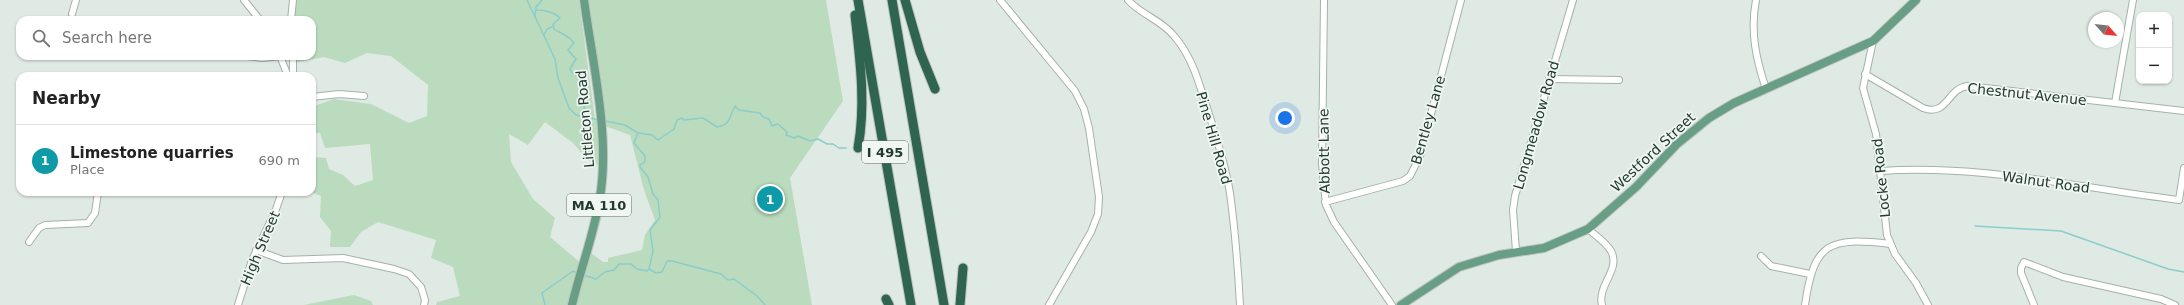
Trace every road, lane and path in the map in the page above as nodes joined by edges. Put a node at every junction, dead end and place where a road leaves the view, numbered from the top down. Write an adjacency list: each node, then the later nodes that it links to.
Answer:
1 (76, 0): 17 (street)
2 (244, 0): 18 (street)
3 (293, 0): 19 (street)
4 (584, 0): 50 (main road, Littleton Road / MA 110)
5 (853, 0): 34 (highway)
6 (858, 0): 51 (highway, I 495)
7 (892, 0): 52 (highway, I 495)
8 (905, 0): 28 (highway)
9 (1000, 0): 54 (street)
10 (1128, 0): 55 (street, Pine Hill Road)
11 (1324, 0): 39 (street, Abbott Lane)
12 (1461, 0): 39 (street, Bentley Lane)
13 (1573, 0): 26 (street, Longmeadow Road)
14 (1756, 0): 29 (street)
15 (1916, 0): 20 (main road, Westford Street)
16 (2133, 0): 32 (street)
17 (72, 14)
18 (257, 16)
19 (291, 16)
20 (1873, 41): 25 (street, Locke Road); 29 (main road, Westford Street)
21 (282, 60): 23 (street)
22 (293, 60): 24 (street)
23 (286, 72)
24 (293, 72)
25 (1864, 74): 32 (street, Chestnut Avenue); 36 (street, Locke Road)
26 (1549, 79): 27 (street); 44 (street, Longmeadow Road)
27 (1619, 80)
28 (935, 89)
29 (1766, 89): 40 (main road, Westford Street)
30 (364, 96): 31 (street)
31 (316, 97)
32 (2115, 103): 33 (street, Chestnut Avenue)
33 (2184, 112)
34 (858, 148)
35 (2184, 168): 36 (street, Walnut Road)
36 (1881, 171): 42 (street, Locke Road)
37 (97, 196): 41 (street)
38 (281, 196): 43 (street, High Street)
39 (1326, 202): 56 (street, Abbott Lane)
40 (1588, 229): 44 (main road, Westford Street); 58 (street)
41 (29, 242)
42 (1890, 244): 47 (street); 60 (street, Locke Road)
43 (256, 250): 48 (street, High Street); 49 (street)
44 (1516, 251): 57 (main road, Westford Street)
45 (1761, 256): 47 (street)
46 (962, 268): 53 (highway)
47 (1810, 274): 59 (street)
48 (238, 305)
49 (424, 305)
50 (572, 305)
51 (911, 305)
52 (944, 305)
53 (960, 305)
54 (1049, 305)
55 (1240, 305)
56 (1392, 305)
57 (1401, 305)
58 (1602, 305)
59 (1805, 305)
60 (1928, 305)
61 (2034, 305): 62 (street)
62 (2175, 305)

